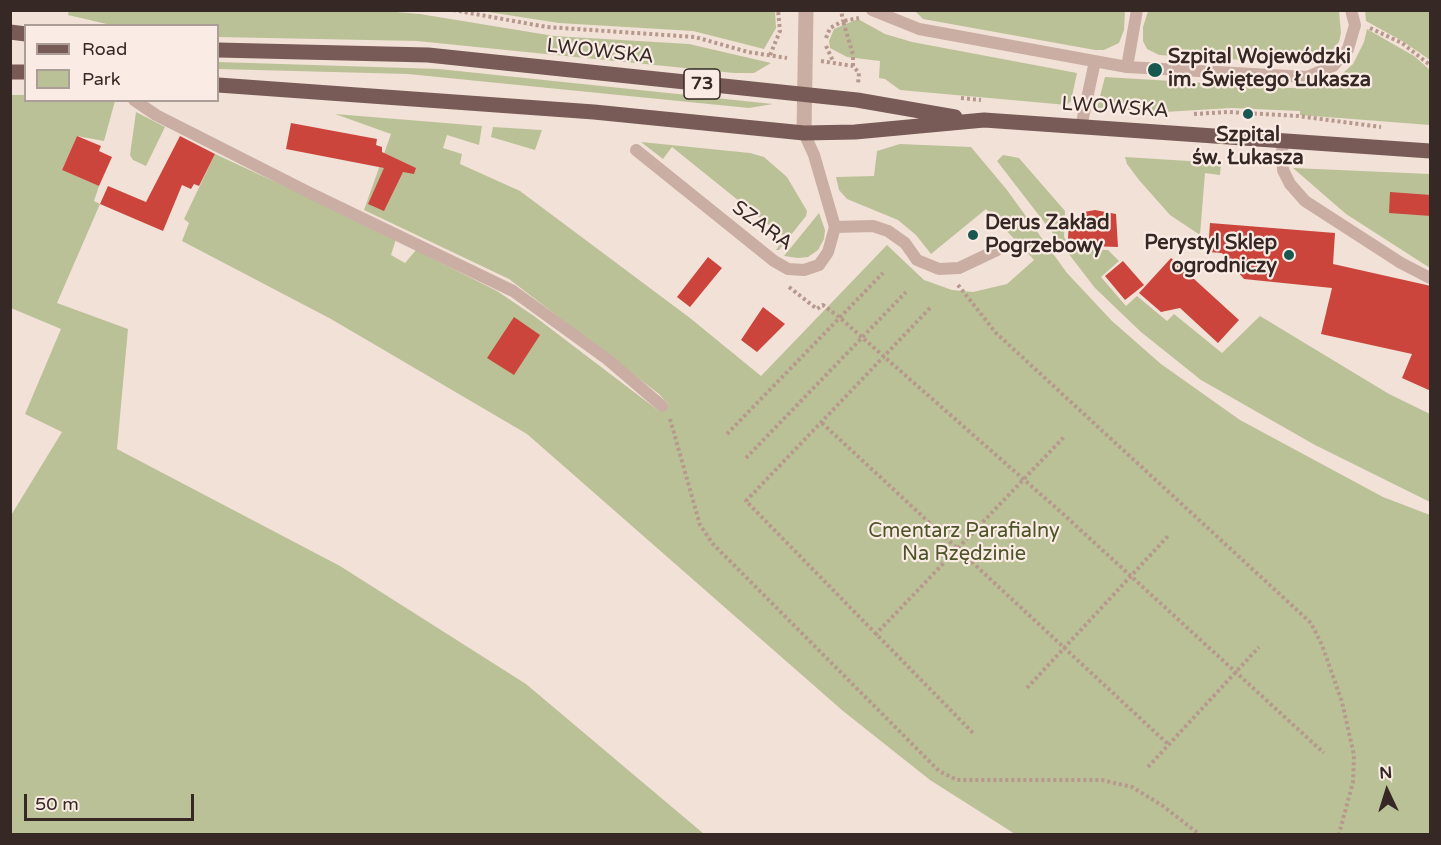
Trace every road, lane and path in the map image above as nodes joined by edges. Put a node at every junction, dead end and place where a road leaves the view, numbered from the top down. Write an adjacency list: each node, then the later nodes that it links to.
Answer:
1 (453, 10): 11 (path)
2 (778, 10): 11 (path)
3 (806, 10): 12 (street)
4 (841, 10): 8 (path)
5 (872, 10): 14 (lane)
6 (1137, 10): 17 (lane)
7 (1352, 10): 9 (lane)
8 (843, 21): 13 (path); 16 (path)
9 (1354, 25): 15 (path); 17 (lane)
10 (219, 50): 20 (main road, LWOWSKA / 73)
11 (770, 55): 12 (path)
12 (806, 60): 13 (path); 20 (street)
13 (833, 61): 16 (path)
14 (1095, 61): 17 (lane); 26 (lane)
15 (1431, 65)
16 (852, 66): 19 (path)
17 (1128, 67)
18 (219, 85): 28 (main road, LWOWSKA / 73)
19 (858, 89)
20 (806, 95): 25 (main road, LWOWSKA / 73); 28 (street)
21 (950, 97): 22 (path)
22 (984, 100)
23 (137, 102): 43 (lane)
24 (1187, 114): 27 (path)
25 (975, 120): 26 (main road, LWOWSKA / 73); 28 (main road, LWOWSKA / 73)
26 (1081, 127): 29 (main road, LWOWSKA / 73)
27 (1390, 128)
28 (804, 133): 32 (lane)
29 (1282, 140): 31 (main road, LWOWSKA / 73); 36 (lane)
30 (636, 150): 32 (lane, SZARA)
31 (1431, 151)
32 (835, 227): 34 (lane)
33 (997, 250): 34 (lane)
34 (939, 269): 62 (path)
35 (883, 273): 40 (path)
36 (1431, 278)
37 (783, 283): 40 (path)
38 (906, 292): 41 (path)
39 (930, 308): 42 (path)
40 (839, 317): 41 (path); 45 (path)
41 (862, 338): 42 (path); 47 (path)
42 (883, 357): 44 (path); 48 (path)
43 (662, 406): 61 (path)
44 (822, 423): 50 (path); 52 (path)
45 (727, 434)
46 (1064, 437): 48 (path)
47 (746, 458)
48 (1024, 480): 50 (path); 51 (path)
49 (1168, 536): 51 (path)
50 (958, 549): 52 (path); 54 (path)
51 (1131, 576): 54 (path); 55 (path)
52 (875, 634): 57 (path)
53 (1259, 647): 55 (path)
54 (1065, 648): 56 (path); 58 (path)
55 (1236, 673): 58 (path); 59 (path)
56 (1027, 688)
57 (974, 734)
58 (1169, 745): 60 (path)
59 (1324, 753)
60 (1148, 767)
61 (1199, 834)
62 (1339, 834)

